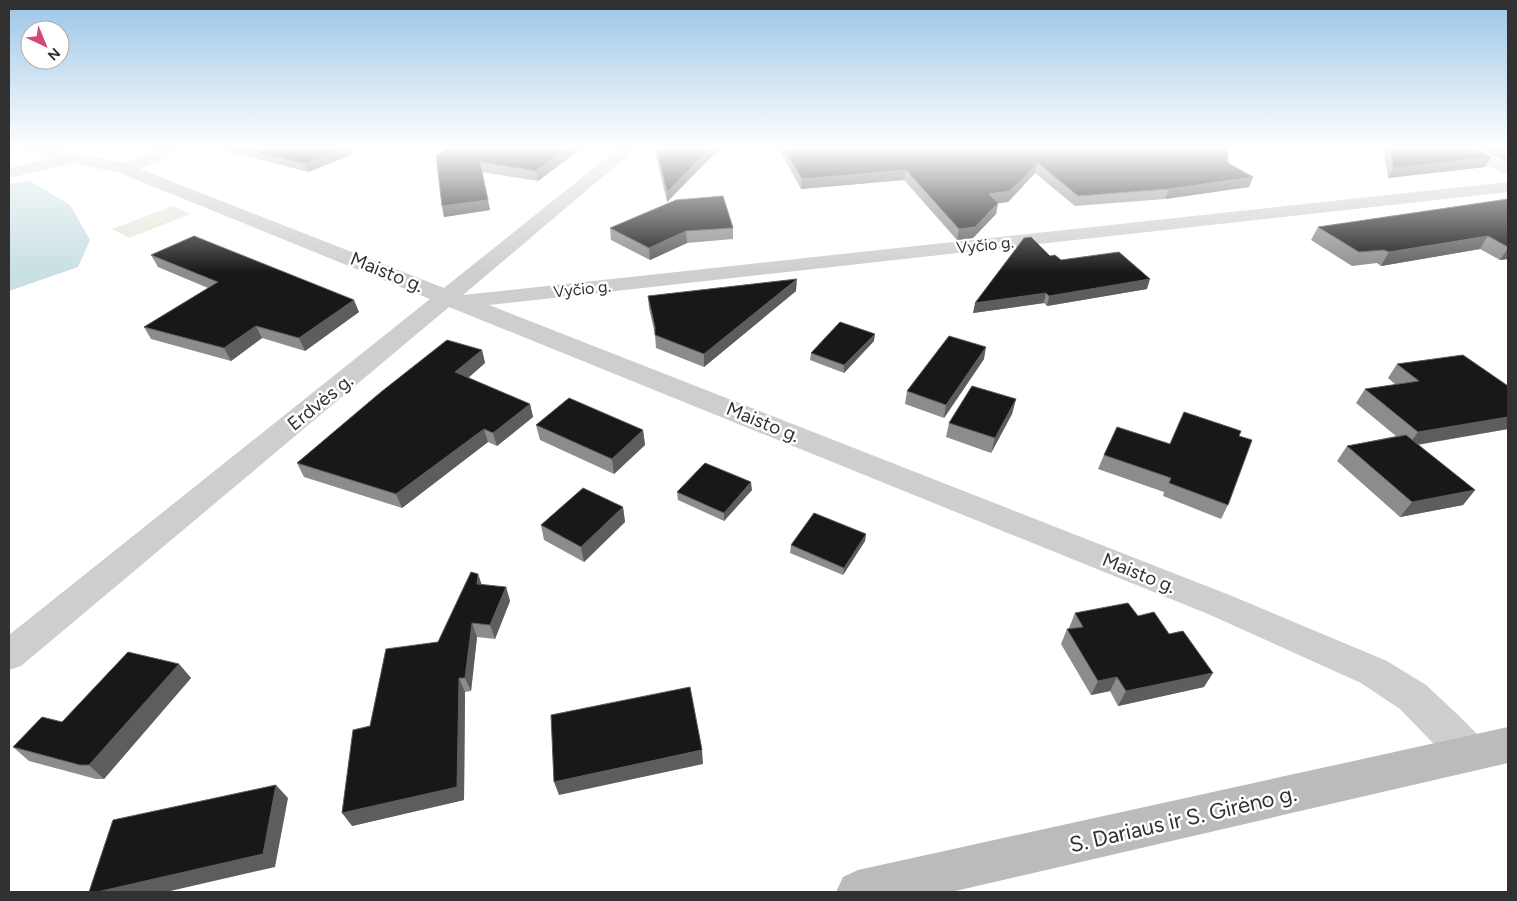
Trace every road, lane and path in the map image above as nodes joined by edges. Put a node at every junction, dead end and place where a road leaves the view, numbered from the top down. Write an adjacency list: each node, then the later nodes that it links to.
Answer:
1 (176, 189): 4 (street, Maisto g.)
2 (582, 189): 4 (street, Erdvės g.)
3 (1489, 189): 4 (street, Vyčio g.)
4 (455, 299): 5 (street, Erdvės g.); 7 (street, Maisto g.)
5 (9, 655)
6 (1508, 745): 7 (street, S. Dariaus ir S. Girėno g.)
7 (1470, 754): 8 (street, S. Dariaus ir S. Girėno g.)
8 (858, 892)

